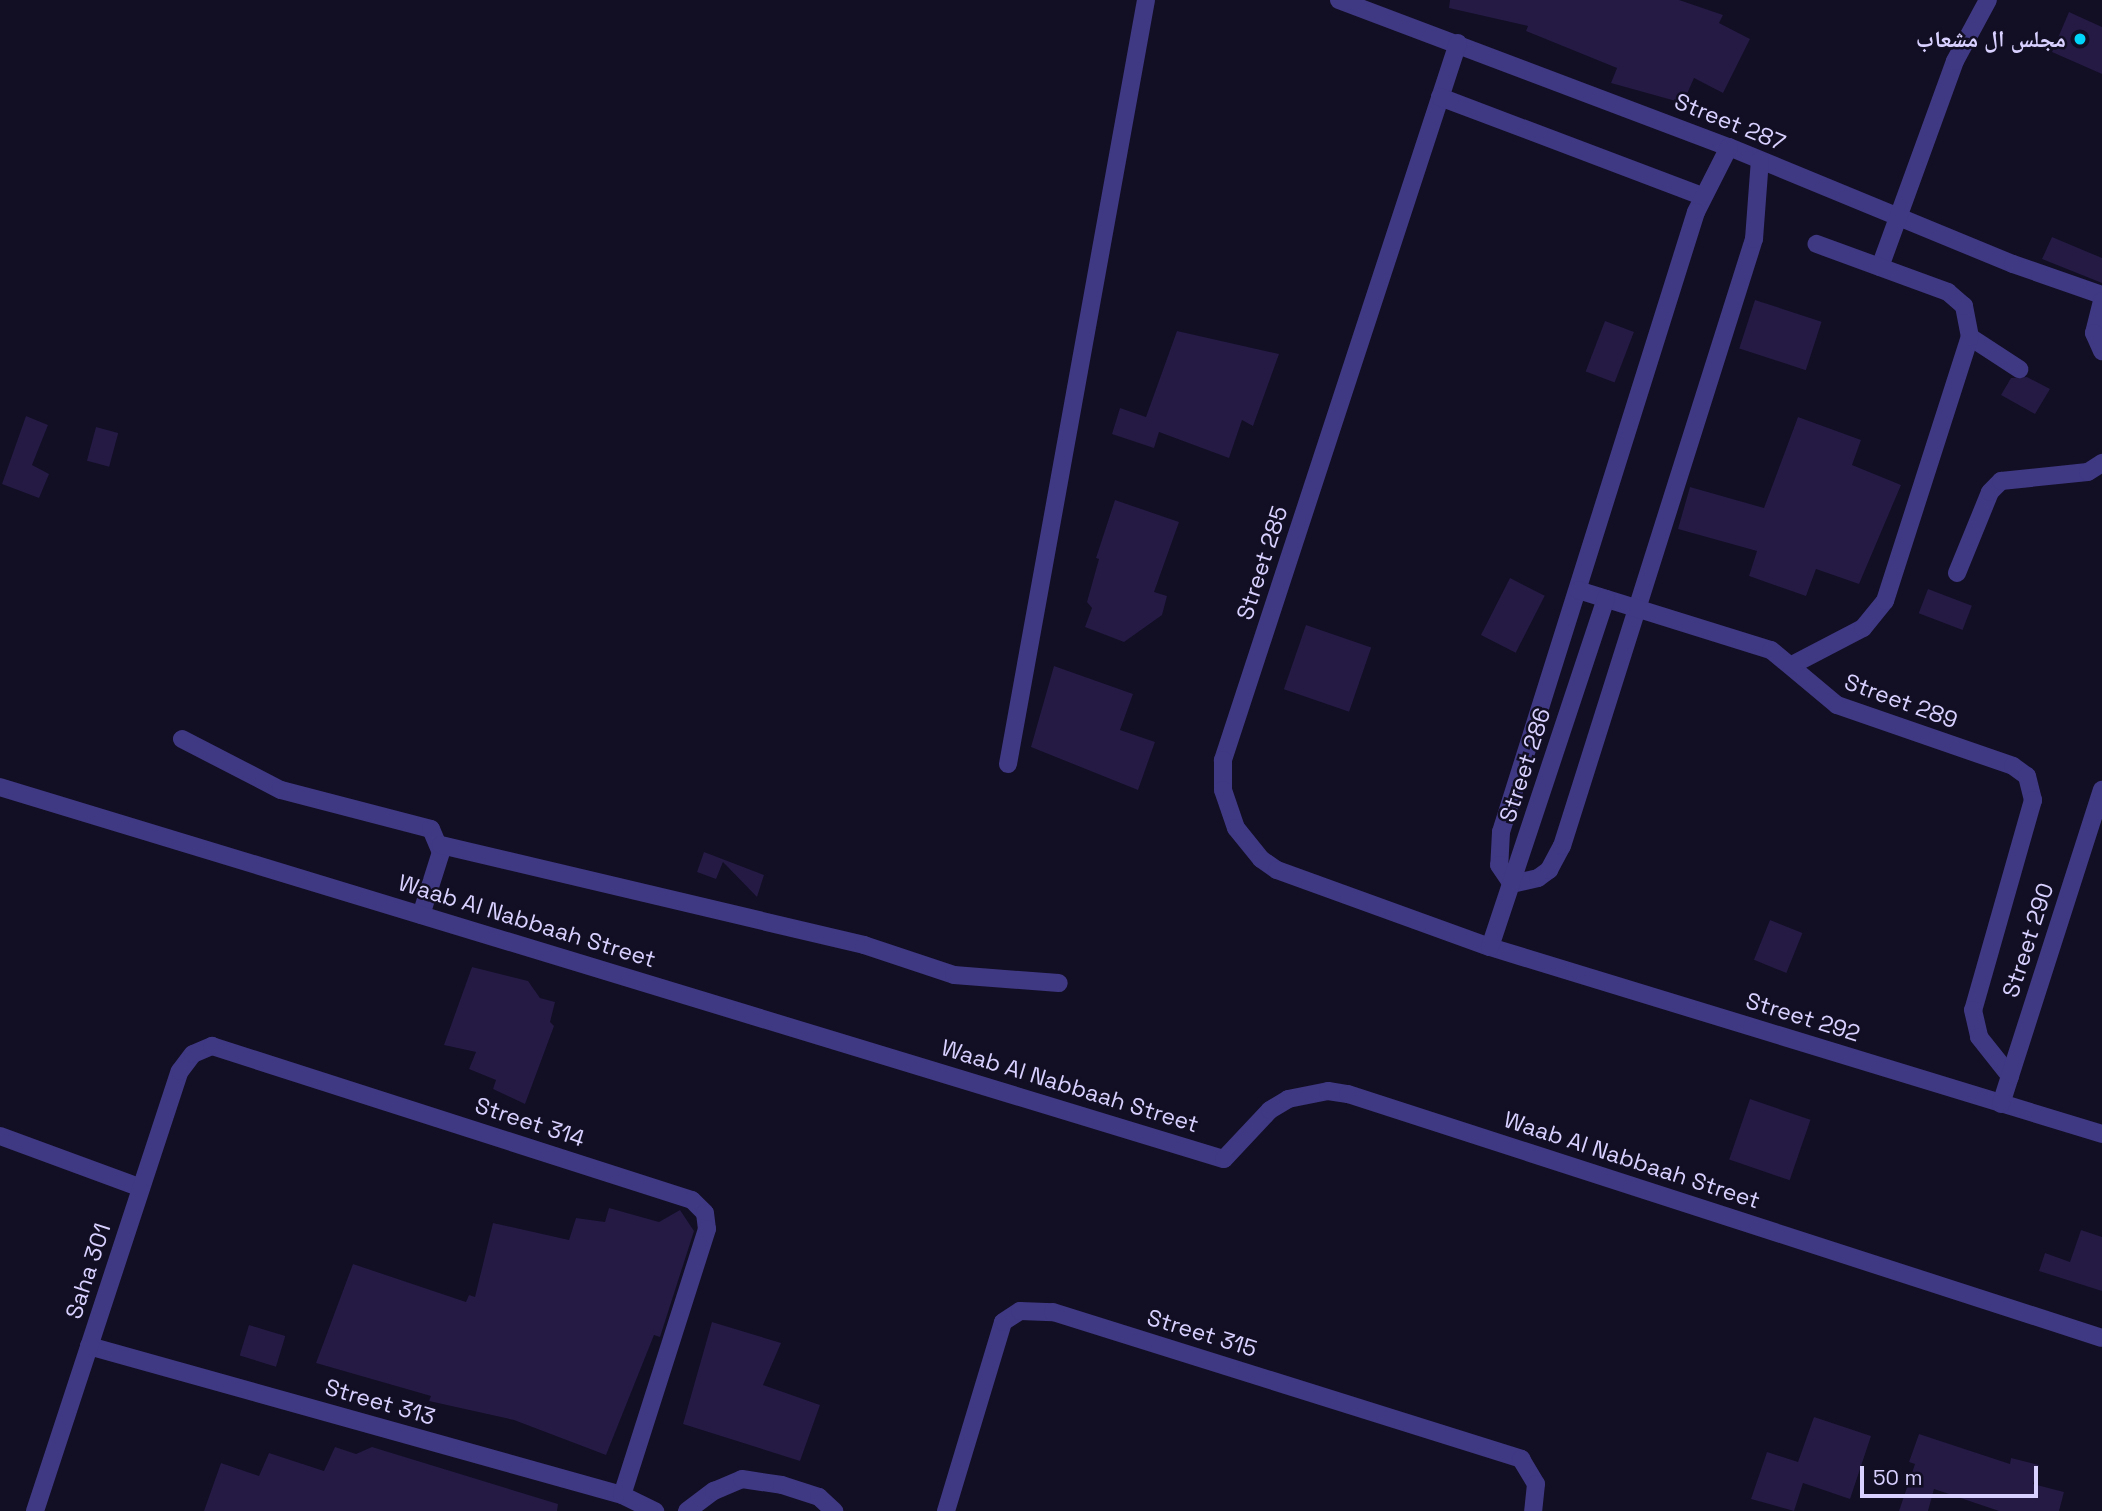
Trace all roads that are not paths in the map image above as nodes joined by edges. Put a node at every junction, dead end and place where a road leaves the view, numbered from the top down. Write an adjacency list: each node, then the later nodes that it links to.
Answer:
1 (1146, 0): 24 (street)
2 (1339, 0): 4 (street, Street 287)
3 (1988, 0): 9 (street)
4 (1458, 43): 5 (street, Street 285); 6 (street, Street 287)
5 (1440, 97): 8 (street); 30 (street, Street 285)
6 (1729, 147): 7 (street, Street 287); 8 (street)
7 (1760, 160): 9 (street, Street 287); 21 (street)
8 (1702, 196): 19 (street)
9 (1898, 217): 11 (street); 12 (street, Street 287)
10 (1817, 244): 11 (street)
11 (1880, 267): 14 (street)
12 (2102, 295)
13 (2102, 301): 15 (street)
14 (1970, 337): 16 (street); 22 (street)
15 (2102, 351)
16 (2020, 369)
17 (2102, 463): 18 (street)
18 (1957, 573)
19 (1578, 590): 20 (street, Street 289); 28 (street)
20 (1606, 599): 21 (street, Street 289); 28 (street, Street 286)
21 (1635, 608): 22 (street, Street 289); 28 (street)
22 (1792, 665): 32 (street, Street 289)
23 (182, 739): 27 (street)
24 (1008, 764)
25 (0, 787): 29 (street, Waab Al Nabbaah Street)
26 (2102, 790): 32 (street, Street 290)
27 (441, 845): 29 (street); 31 (street)
28 (1512, 884): 30 (street, Street 286)
29 (421, 915): 37 (street, Waab Al Nabbaah Street)
30 (1490, 947): 33 (street, Street 292)
31 (1059, 983)
32 (2010, 1076): 33 (street, Street 290)
33 (2001, 1104): 34 (street, Street 292)
34 (2102, 1134)
35 (0, 1136): 36 (street)
36 (141, 1188): 38 (street, Saha 301); 39 (street, Street 314)
37 (2102, 1338)
38 (89, 1346): 39 (street, Street 313); 40 (street, Saha 301)
39 (622, 1495): 41 (street, Street 313)
40 (35, 1511)
41 (655, 1511)
42 (687, 1511): 43 (street)
43 (834, 1511)
44 (946, 1511): 45 (street, Street 315)
45 (1533, 1511)

